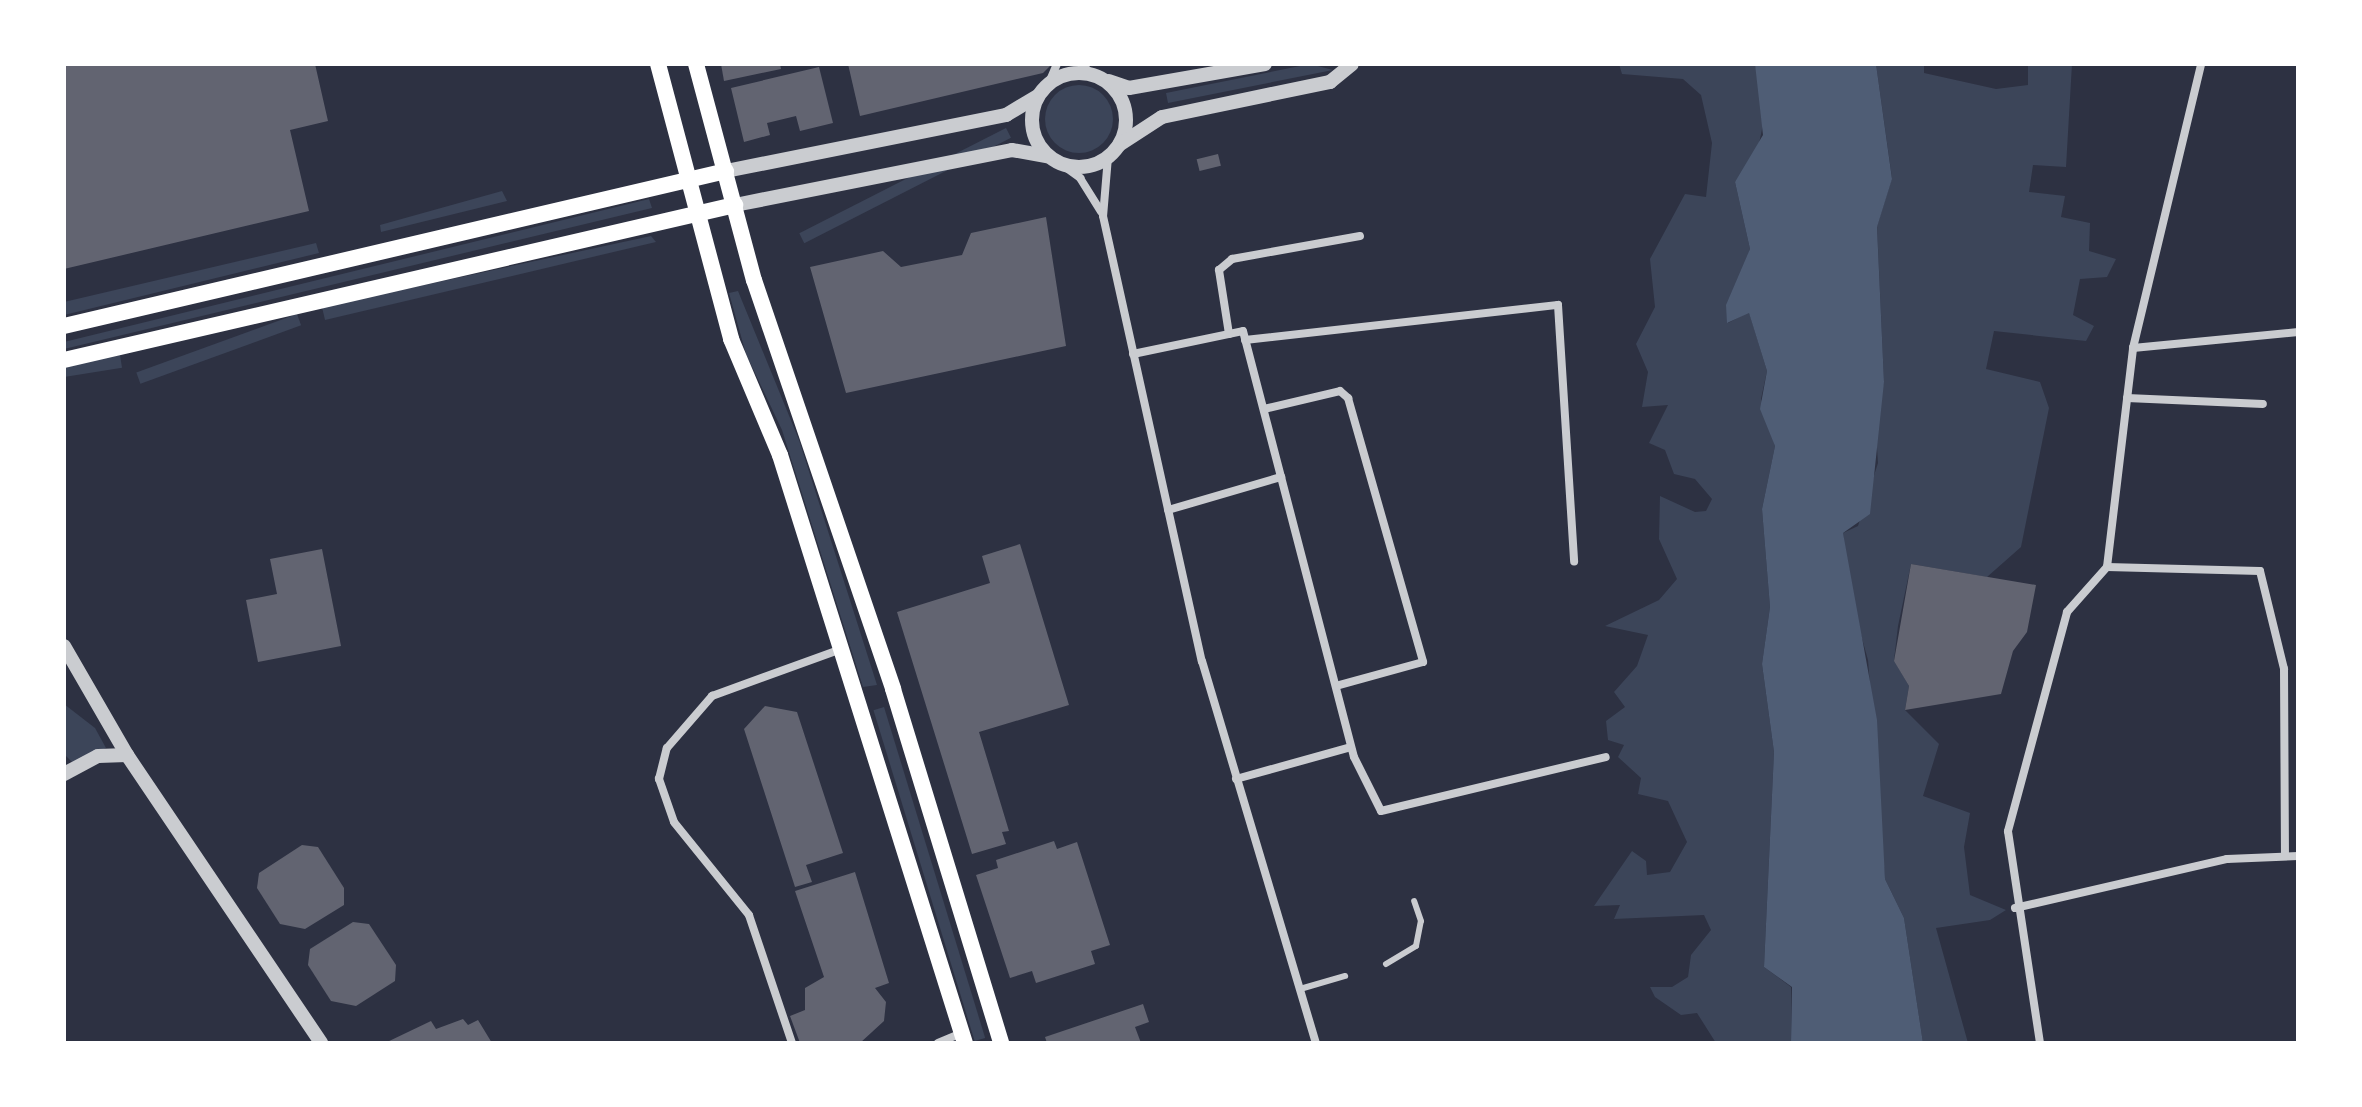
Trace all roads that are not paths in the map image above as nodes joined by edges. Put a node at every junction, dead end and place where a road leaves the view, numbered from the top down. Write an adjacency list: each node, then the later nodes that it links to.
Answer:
1 (658, 64): 14 (main road)
2 (696, 64): 13 (main road)
3 (1057, 64): 8 (street)
4 (1265, 64): 7 (street)
5 (1352, 64): 9 (street)
6 (2201, 64): 23 (street)
7 (1092, 73): 8 (street); 9 (street)
8 (1043, 90): 10 (street); 13 (street)
9 (1119, 145): 11 (street)
10 (1047, 156): 12 (street); 15 (street)
11 (1108, 157): 12 (street); 17 (street)
12 (1061, 164): 17 (street)
13 (726, 171): 14 (main road); 15 (main road)
14 (689, 180): 16 (main road); 19 (main road)
15 (735, 205): 16 (main road); 52 (main road)
16 (697, 213): 25 (main road); 34 (main road)
17 (1103, 216): 24 (street)
18 (1360, 236): 21 (street)
19 (64, 326)
20 (2298, 332): 23 (street)
21 (1229, 334): 22 (street); 24 (street)
22 (1245, 340): 28 (street); 31 (street)
23 (2133, 348): 26 (street)
24 (1133, 354): 30 (street)
25 (64, 360)
26 (2127, 398): 27 (street); 32 (street)
27 (2263, 404)
28 (1264, 409): 29 (street); 35 (street)
29 (1281, 477): 30 (street); 35 (street)
30 (1168, 510): 40 (street)
31 (1574, 562)
32 (2107, 567): 41 (street); 44 (street)
33 (64, 646): 37 (street)
34 (841, 649): 48 (main road); 50 (street)
35 (1336, 686): 36 (street)
36 (1351, 747): 38 (street); 40 (street)
37 (127, 755): 39 (street); 49 (street)
38 (1606, 757)
39 (64, 774)
40 (1236, 779): 47 (street)
41 (2285, 854): 42 (street); 44 (street)
42 (2298, 856)
43 (1414, 901): 45 (lane)
44 (2015, 908): 54 (street)
45 (1386, 964)
46 (1345, 976): 47 (lane)
47 (1300, 989): 53 (street)
48 (963, 1038): 51 (street)
49 (321, 1043)
50 (792, 1043)
51 (938, 1043)
52 (1001, 1043)
53 (1316, 1043)
54 (2040, 1043)

